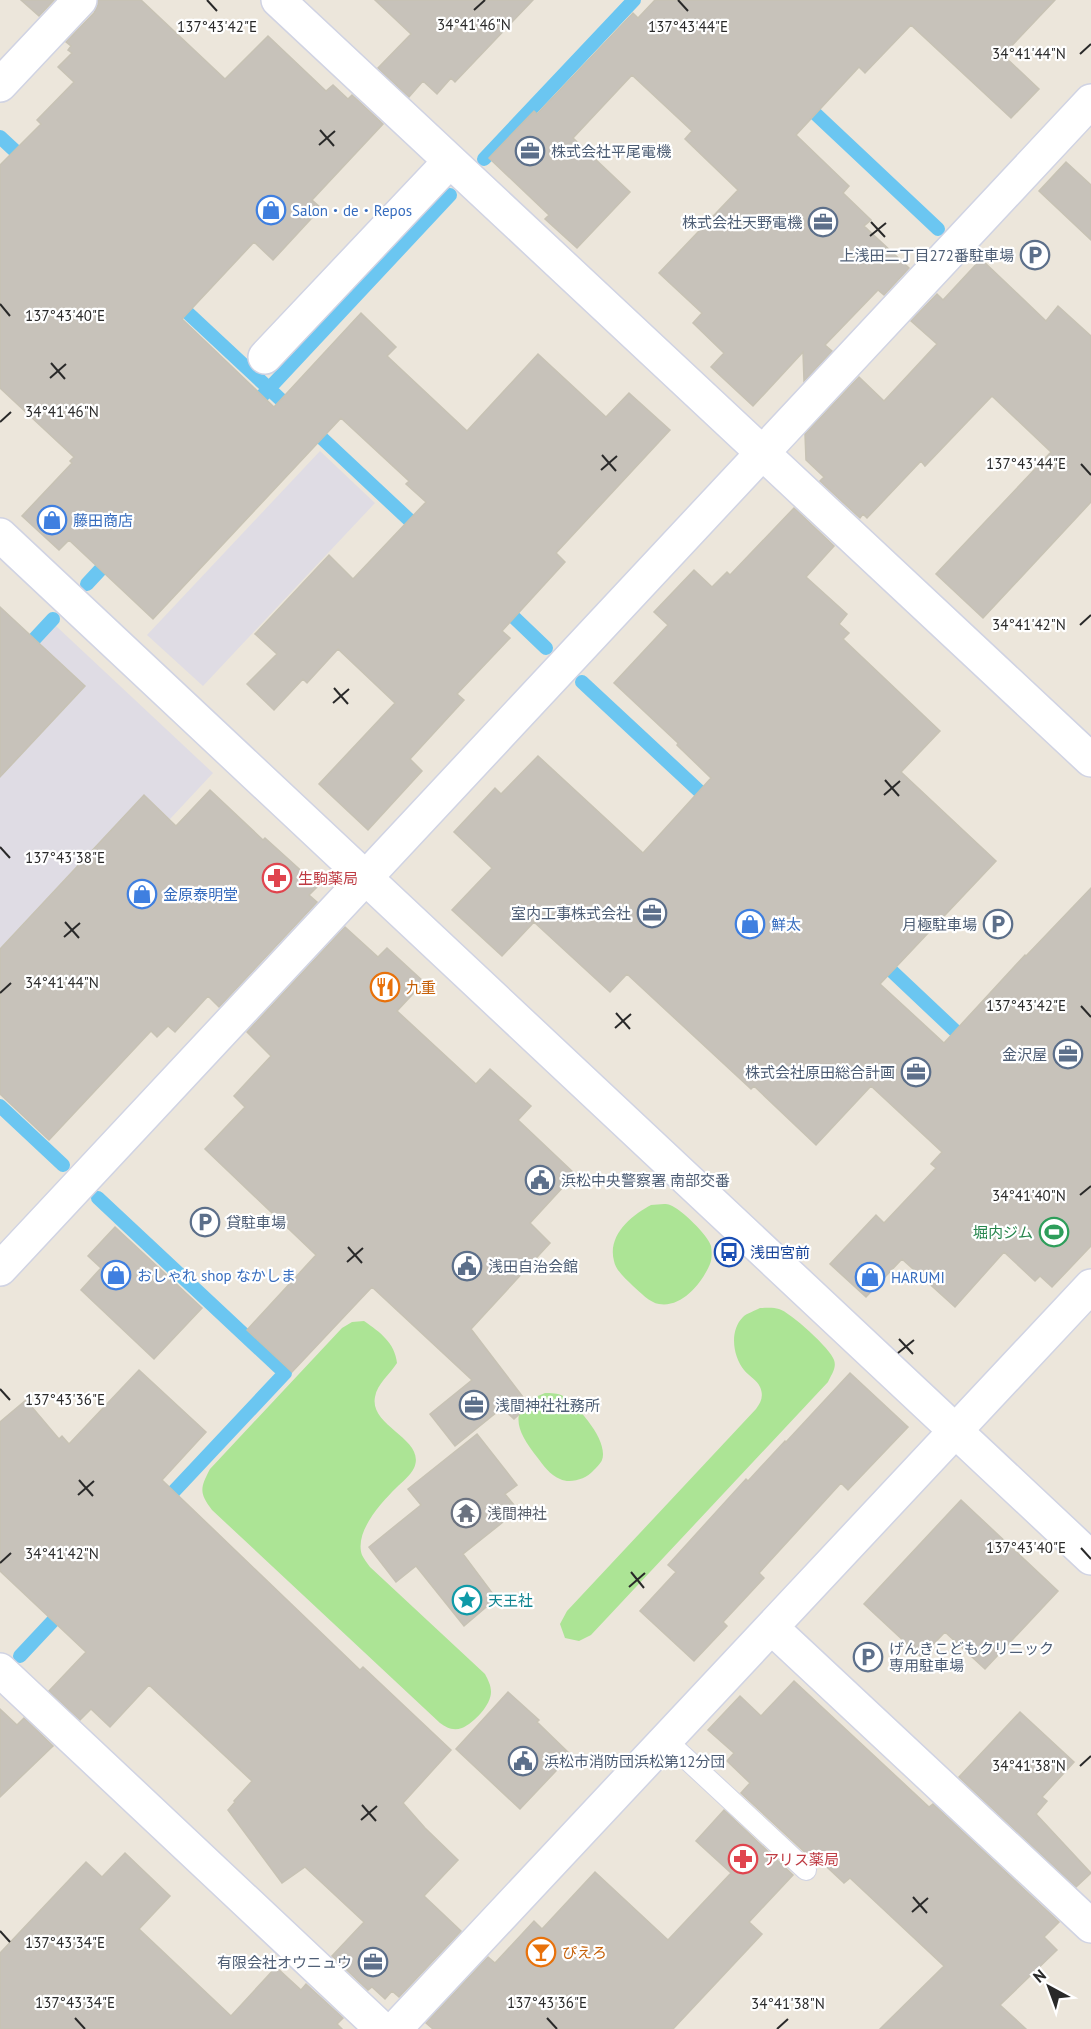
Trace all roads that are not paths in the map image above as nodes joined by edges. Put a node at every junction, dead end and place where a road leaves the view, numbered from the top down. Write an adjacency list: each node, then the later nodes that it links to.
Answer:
1 (80, 0): 3 (street)
2 (278, 0): 5 (street)
3 (0, 85)
4 (1091, 101): 7 (street)
5 (450, 160): 6 (street); 7 (street)
6 (265, 357)
7 (762, 453): 9 (street); 10 (street)
8 (0, 535): 10 (street)
9 (1091, 760)
10 (365, 878): 11 (street); 13 (street)
11 (0, 1269)
12 (1091, 1286): 13 (street)
13 (956, 1431): 14 (street); 15 (street)
14 (1091, 1558)
15 (772, 1628): 17 (street); 19 (street)
16 (0, 1670): 20 (street)
17 (666, 1740): 18 (lane); 21 (street)
18 (806, 1870)
19 (1091, 1926)
20 (382, 2029)
21 (395, 2029)

